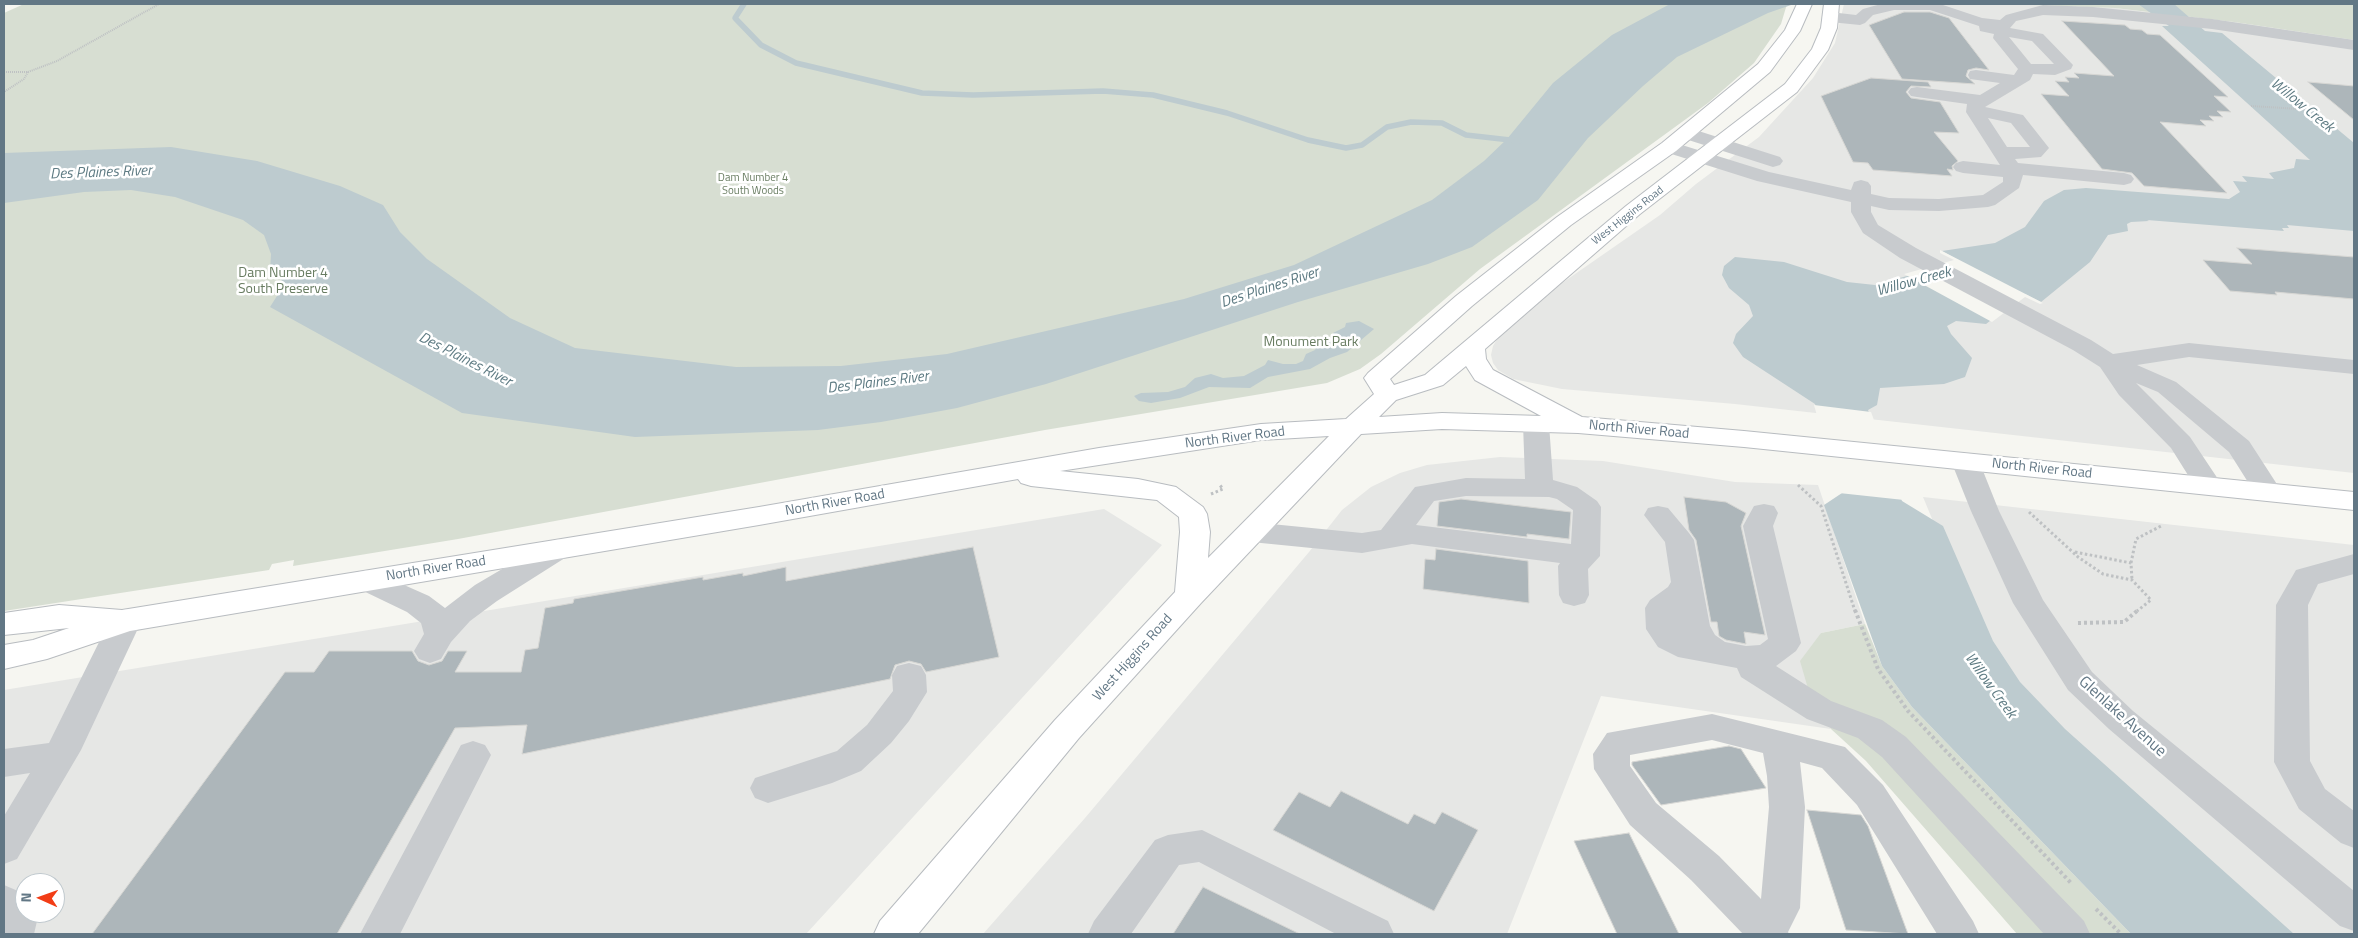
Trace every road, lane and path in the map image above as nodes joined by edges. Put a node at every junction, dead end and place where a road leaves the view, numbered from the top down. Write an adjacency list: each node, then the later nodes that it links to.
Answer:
1 (160, 4): 8 (path)
2 (1804, 4): 16 (main road)
3 (1831, 10): 4 (street); 17 (main road, West Higgins Road)
4 (1980, 22): 5 (street); 5 (street)
5 (2002, 27): 6 (street); 9 (street); 9 (street)
6 (2354, 45)
7 (4, 72): 8 (path)
8 (28, 72): 11 (path)
9 (2022, 74): 10 (street); 13 (street)
10 (1976, 75)
11 (4, 92)
12 (1919, 95): 13 (street)
13 (1979, 106): 19 (street); 19 (street)
14 (2251, 106): 15 (path)
15 (2315, 110)
16 (1678, 140): 17 (street); 18 (street); 28 (main road)
17 (1719, 143): 18 (main road, West Higgins Road); 22 (street)
18 (1701, 158): 22 (street); 23 (main road, West Higgins Road)
19 (2009, 164): 20 (street); 21 (street); 22 (street)
20 (1963, 167)
21 (2124, 179)
22 (1861, 192): 25 (street)
23 (1472, 346): 28 (main road, West Higgins Road); 30 (main road)
24 (2283, 358): 25 (street); 26 (street); 27 (street)
25 (2110, 362): 35 (street); 39 (street)
26 (2354, 362)
27 (2354, 367)
28 (1387, 395): 31 (main road, West Higgins Road)
29 (1536, 424): 30 (main road, North River Road); 31 (main road, North River Road); 37 (street)
30 (1578, 425): 32 (main road, North River Road)
31 (1353, 427): 33 (main road, North River Road); 45 (main road, West Higgins Road)
32 (1965, 461): 35 (main road, North River Road); 72 (street, Glenlake Avenue)
33 (998, 474): 47 (main road, North River Road); 54 (main road)
34 (1219, 484): 38 (path)
35 (2208, 485): 39 (main road, North River Road)
36 (1798, 486): 69 (path)
37 (1539, 488): 46 (street); 49 (street)
38 (1223, 490)
39 (2268, 492): 40 (main road, North River Road)
40 (2354, 501)
41 (2029, 512): 48 (path)
42 (1764, 513): 43 (street)
43 (1658, 515)
44 (2161, 526): 50 (path)
45 (1250, 532): 46 (street); 54 (main road, West Higgins Road)
46 (1390, 538): 49 (street)
47 (558, 549): 52 (main road, North River Road); 52 (street)
48 (2073, 552): 50 (path); 53 (path)
49 (1585, 556): 55 (street)
50 (2131, 562): 53 (path)
51 (2354, 564): 67 (street)
52 (366, 580): 56 (main road, North River Road)
53 (2132, 580): 57 (path)
54 (1190, 595): 78 (main road, West Higgins Road)
55 (1574, 595)
56 (126, 620): 58 (main road, North River Road); 59 (main road, North River Road); 63 (street)
57 (2074, 623)
58 (4, 624)
59 (4, 657)
60 (1753, 668): 82 (street)
61 (909, 675): 66 (street)
62 (1778, 743): 73 (street); 73 (street); 81 (street)
63 (60, 755): 65 (street); 68 (street)
64 (474, 755): 76 (street)
65 (4, 763)
66 (768, 788)
67 (2354, 832)
68 (4, 848)
69 (2073, 884)
70 (4, 902): 74 (street)
71 (2093, 906): 83 (path)
72 (2354, 914)
73 (1768, 933)
74 (14, 934)
75 (366, 934): 76 (street)
76 (380, 934): 77 (street)
77 (390, 934)
78 (894, 934)
79 (1108, 934): 80 (street)
80 (1374, 934)
81 (1958, 934)
82 (2070, 934)
83 (2121, 934)

